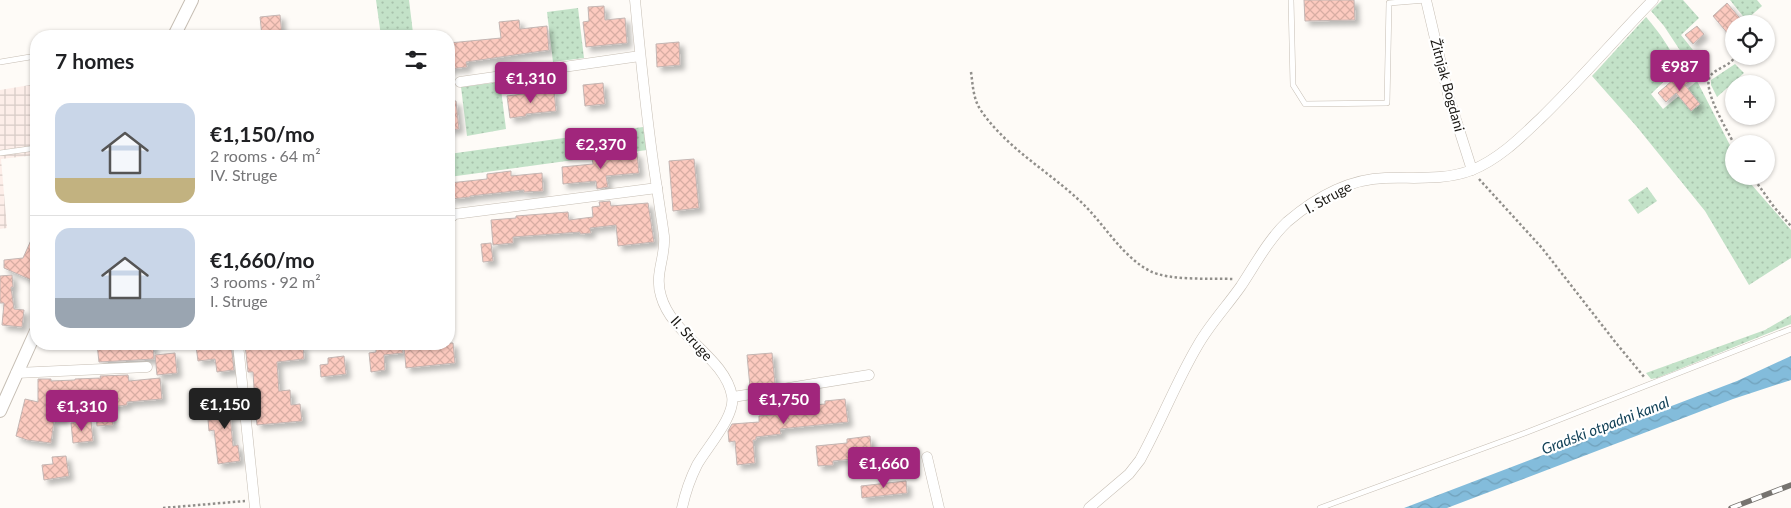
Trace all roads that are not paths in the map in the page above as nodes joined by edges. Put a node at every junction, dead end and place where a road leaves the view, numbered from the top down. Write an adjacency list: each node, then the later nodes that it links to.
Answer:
1 (192, 0): 7 (street)
2 (635, 0): 8 (street, II. Struge)
3 (1291, 0): 6 (lane)
4 (1426, 0): 6 (lane); 14 (street, Žitnjak Bogdani)
5 (1653, 0): 14 (street, I. Struge)
6 (1387, 1)
7 (176, 30)
8 (640, 56): 11 (street); 15 (street, II. Struge)
9 (30, 57): 10 (lane)
10 (0, 62)
11 (460, 82)
12 (30, 149): 13 (lane)
13 (0, 153)
14 (1472, 170): 29 (street, I. Struge)
15 (657, 188): 16 (street); 23 (street, II. Struge)
16 (455, 214)
17 (1791, 329): 30 (lane)
18 (30, 344): 21 (street)
19 (239, 350): 26 (street)
20 (147, 367): 21 (street)
21 (16, 373): 24 (street)
22 (869, 376): 23 (street)
23 (732, 397): 27 (street)
24 (0, 410)
25 (928, 457): 28 (street)
26 (255, 504)
27 (682, 508)
28 (939, 508)
29 (1089, 508)
30 (1320, 508)

